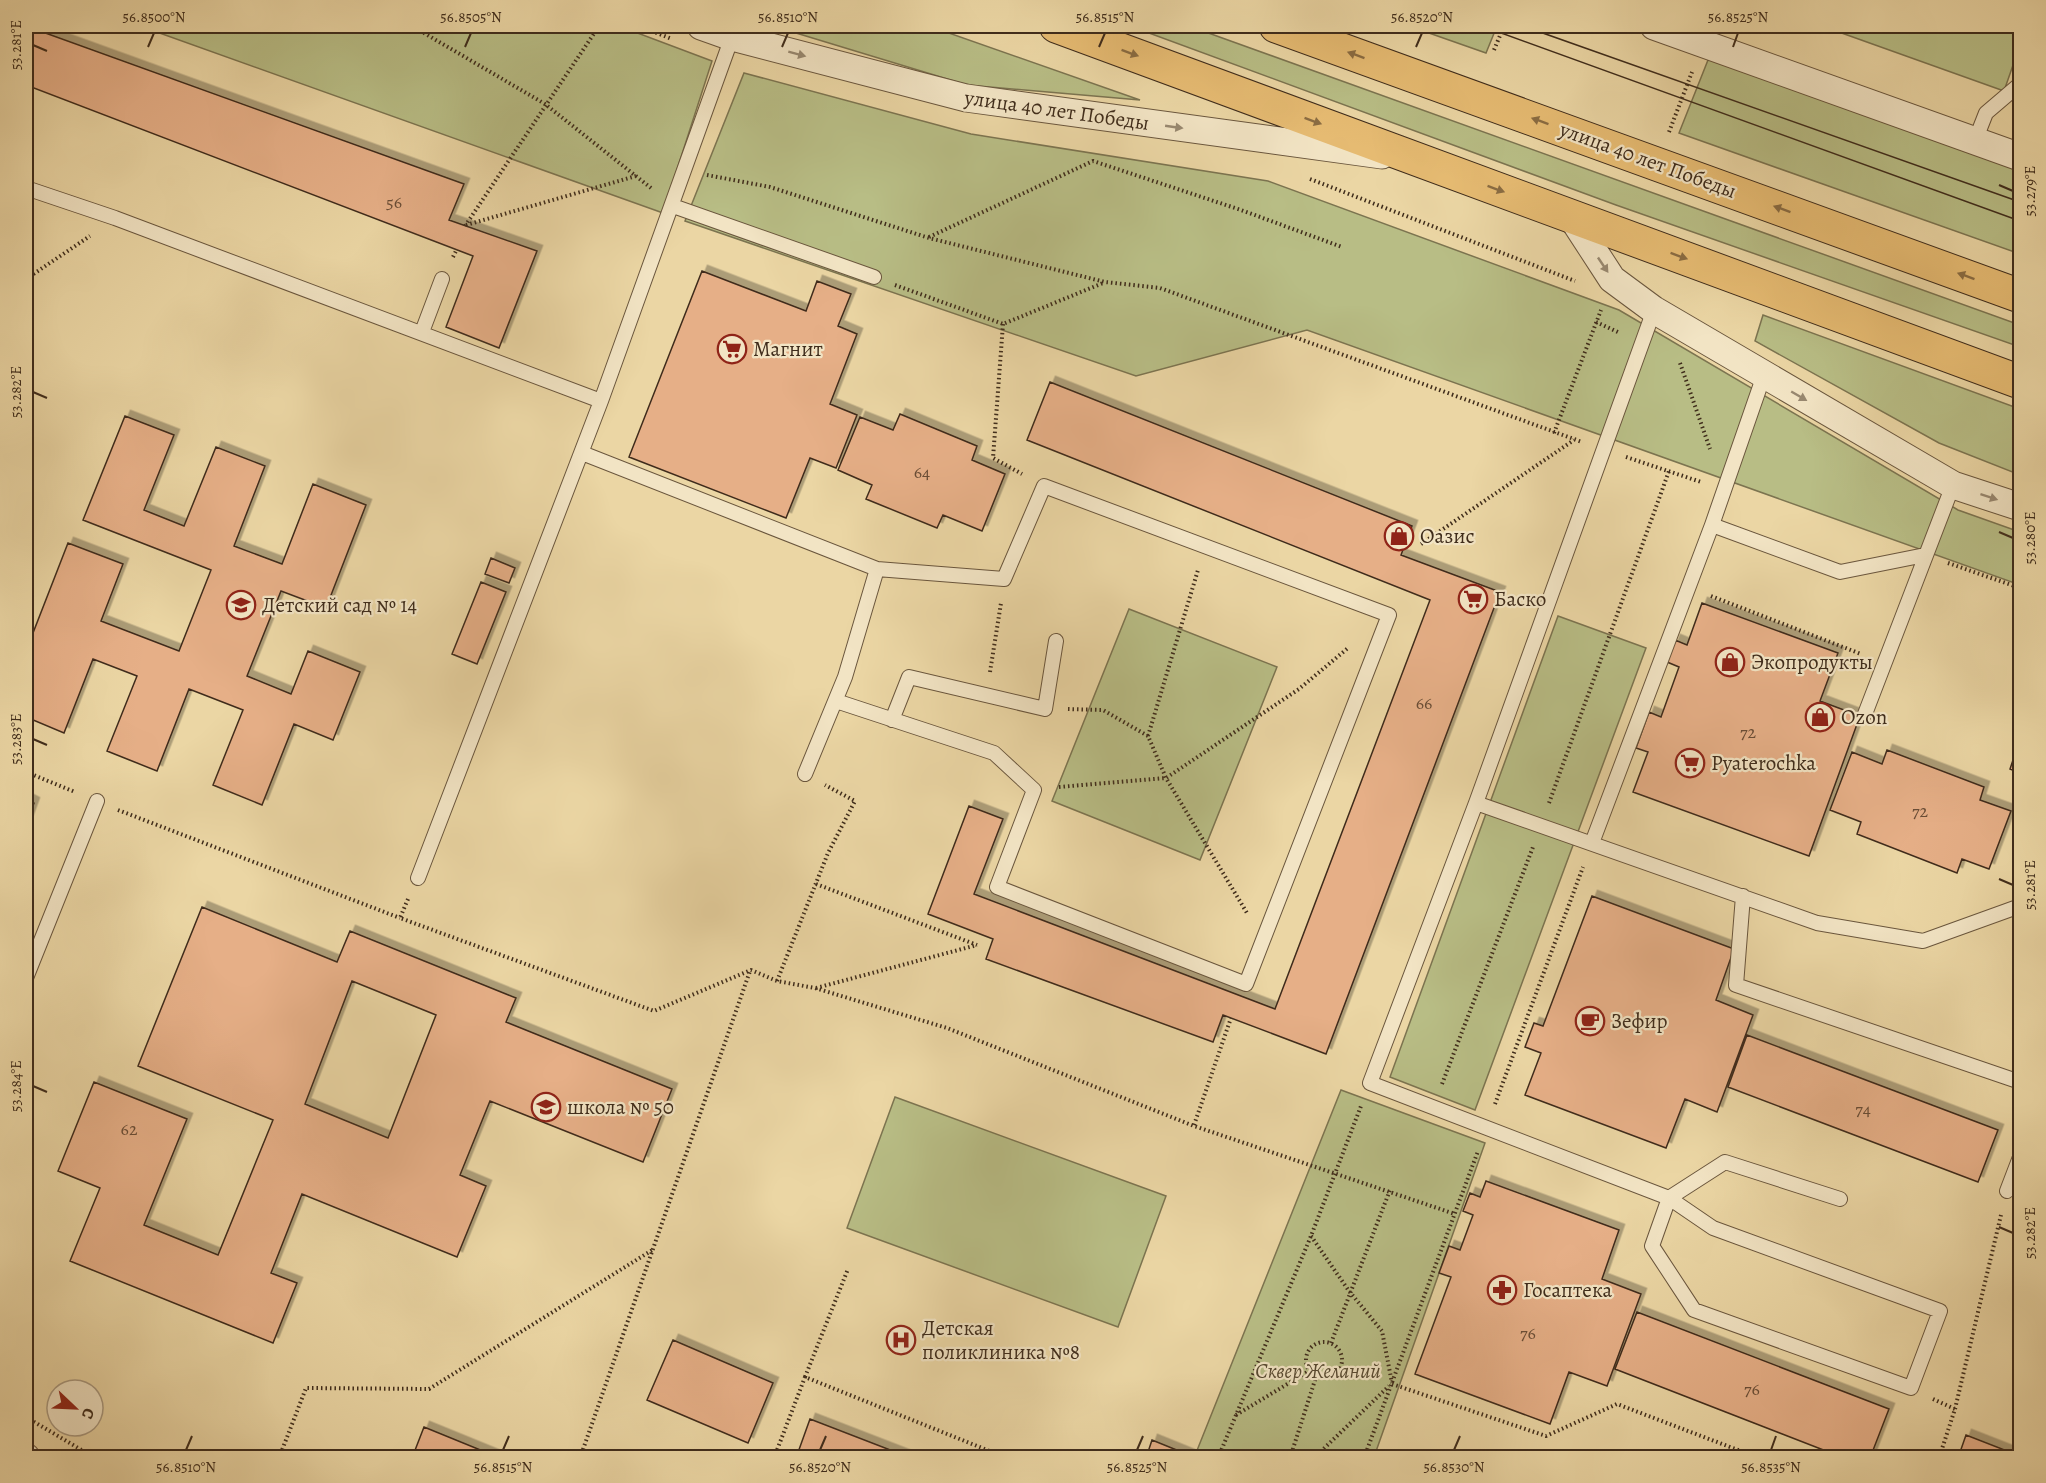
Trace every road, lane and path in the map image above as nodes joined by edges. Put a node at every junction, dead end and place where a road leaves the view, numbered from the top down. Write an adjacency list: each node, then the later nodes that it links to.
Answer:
1 (412, 26): 12 (path)
2 (599, 26): 12 (path)
3 (639, 26): 9 (path)
4 (701, 26): 9 (street, улица 40 лет Победы)
5 (1056, 26): 15 (main road, улица 40 лет Победы, one-way to 15)
6 (1276, 26): 30 (main road, улица 40 лет Победы, one-way to 6)
7 (1504, 26): 10 (path)
8 (1654, 26): 13 (street)
9 (728, 48): 15 (street, улица 40 лет Победы, one-way to 15); 16 (lane)
10 (1494, 50)
11 (2020, 84): 13 (lane)
12 (545, 104): 17 (path); 17 (path)
13 (1975, 141): 14 (street)
14 (2020, 157)
15 (1421, 161): 21 (main road, улица 40 лет Победы, one-way to 21)
16 (686, 171): 20 (lane); 23 (path)
17 (636, 176): 20 (path)
18 (1305, 177): 29 (path)
19 (26, 188): 22 (lane)
20 (673, 206): 25 (lane); 38 (lane)
21 (1571, 216): 31 (street, one-way to 31); 37 (main road, улица 40 лет Победы, one-way to 37)
22 (115, 218): 26 (path); 34 (lane)
23 (928, 237): 24 (path); 28 (path)
24 (1342, 247)
25 (874, 277): 33 (path)
26 (26, 279)
27 (442, 279): 34 (lane)
28 (1105, 282): 33 (path); 39 (path)
29 (1585, 285)
30 (2020, 296)
31 (1654, 310): 35 (lane); 36 (street)
32 (1596, 322): 35 (path)
33 (1004, 324): 44 (path)
34 (422, 333): 38 (lane)
35 (1642, 344): 40 (lane); 45 (path)
36 (1764, 375): 43 (street, one-way to 43); 45 (lane)
37 (2020, 382)
38 (601, 401): 41 (lane)
39 (1575, 440): 40 (path); 48 (path)
40 (1604, 449): 42 (path); 69 (lane)
41 (582, 453): 51 (lane); 72 (lane)
42 (1669, 471): 45 (path); 70 (path)
43 (1953, 485): 46 (street, one-way to 46); 50 (lane)
44 (1044, 486): 49 (lane); 52 (lane)
45 (1725, 490): 47 (lane)
46 (2020, 507)
47 (1712, 525): 50 (lane); 53 (lane)
48 (1421, 544)
49 (1205, 546): 55 (lane); 63 (path)
50 (1925, 555): 54 (path); 57 (lane)
51 (877, 569): 52 (lane); 59 (lane)
52 (1004, 579): 58 (path)
53 (1688, 588): 57 (path); 71 (lane)
54 (2020, 588)
55 (1389, 615): 66 (path); 77 (lane)
56 (1056, 641): 60 (lane)
57 (1883, 662): 61 (lane)
58 (987, 696): 60 (lane); 62 (lane)
59 (836, 701): 62 (lane); 65 (lane)
60 (1045, 709): 63 (path)
61 (1865, 714)
62 (892, 720): 67 (lane)
63 (1148, 736): 66 (path)
64 (26, 772): 68 (path)
65 (805, 774): 73 (path)
66 (1166, 778): 67 (path); 77 (path)
67 (1034, 789): 77 (lane)
68 (97, 801): 76 (path); 79 (lane)
69 (1476, 803): 70 (lane); 84 (lane)
70 (1541, 826): 71 (lane); 85 (path)
71 (1592, 843): 74 (lane)
72 (418, 878): 76 (path)
73 (816, 884): 80 (path); 81 (path)
74 (1743, 896): 75 (lane); 83 (lane)
75 (2020, 906)
76 (400, 918): 78 (path)
77 (1263, 939)
78 (751, 970): 80 (path); 95 (path)
79 (26, 978)
80 (777, 981): 81 (path)
81 (815, 988): 86 (path)
82 (1231, 1018): 86 (path)
83 (2020, 1082)
84 (1370, 1083): 85 (lane); 88 (path)
85 (1434, 1106): 91 (lane)
86 (1194, 1126): 88 (path)
87 (2020, 1157): 90 (lane)
88 (1335, 1174): 89 (path); 94 (path)
89 (1390, 1190): 93 (path); 97 (path)
90 (2007, 1191): 104 (path)
91 (1669, 1198): 92 (lane); 103 (lane); 103 (lane)
92 (1840, 1199)
93 (1455, 1214)
94 (1311, 1236): 97 (path); 105 (path)
95 (654, 1249): 108 (path); 109 (path)
96 (848, 1269): 100 (path)
97 (1349, 1291): 98 (path); 102 (path)
98 (1331, 1343): 99 (path); 101 (path)
99 (1309, 1371): 101 (path); 105 (path)
100 (805, 1377): 110 (path); 111 (path)
101 (1316, 1377): 113 (path)
102 (1392, 1383): 114 (path); 115 (path)
103 (1911, 1388): 104 (path)
104 (1954, 1409): 116 (path)
105 (1235, 1416): 112 (path)
106 (26, 1417): 107 (path)
107 (95, 1458)
108 (279, 1458)
109 (580, 1458)
110 (774, 1458)
111 (1007, 1458)
112 (1218, 1458)
113 (1290, 1458)
114 (1314, 1458)
115 (1759, 1458)
116 (1939, 1458)

